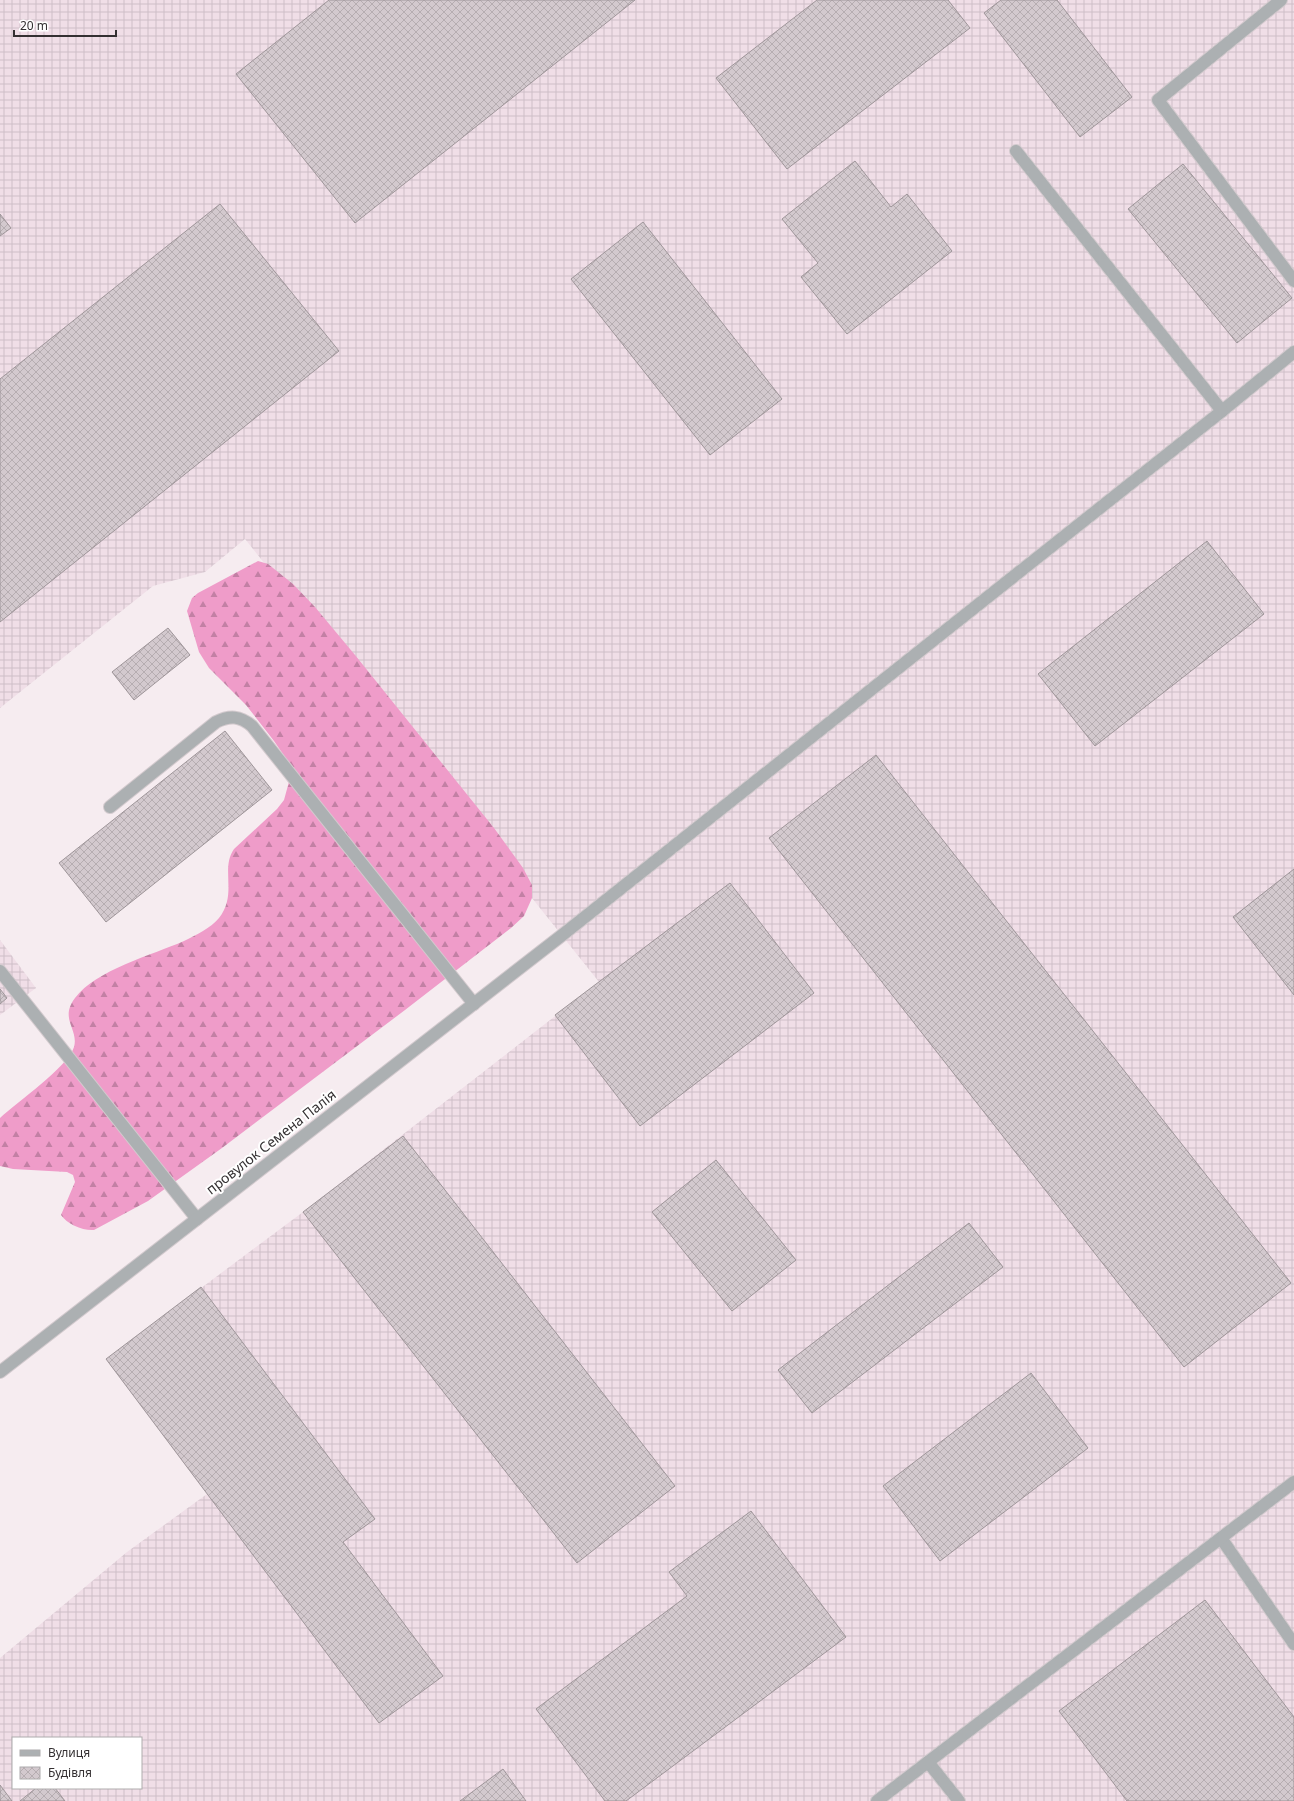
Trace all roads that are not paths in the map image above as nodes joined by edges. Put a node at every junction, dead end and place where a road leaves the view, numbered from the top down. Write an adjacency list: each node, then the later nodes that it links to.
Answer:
1 (1281, 0): 3 (street)
2 (1016, 151): 5 (street)
3 (1294, 281)
4 (1294, 352): 5 (street, провулок Семена Палія)
5 (1222, 411): 8 (street, провулок Семена Палія)
6 (110, 807): 8 (street)
7 (0, 971): 9 (street)
8 (474, 1004): 9 (street, провулок Семена Палія)
9 (197, 1219): 10 (street, провулок Семена Палія)
10 (0, 1372)
11 (1294, 1482): 12 (street)
12 (1221, 1538): 13 (street); 14 (street)
13 (1294, 1644)
14 (928, 1762): 15 (street); 16 (street)
15 (877, 1801)
16 (959, 1801)

